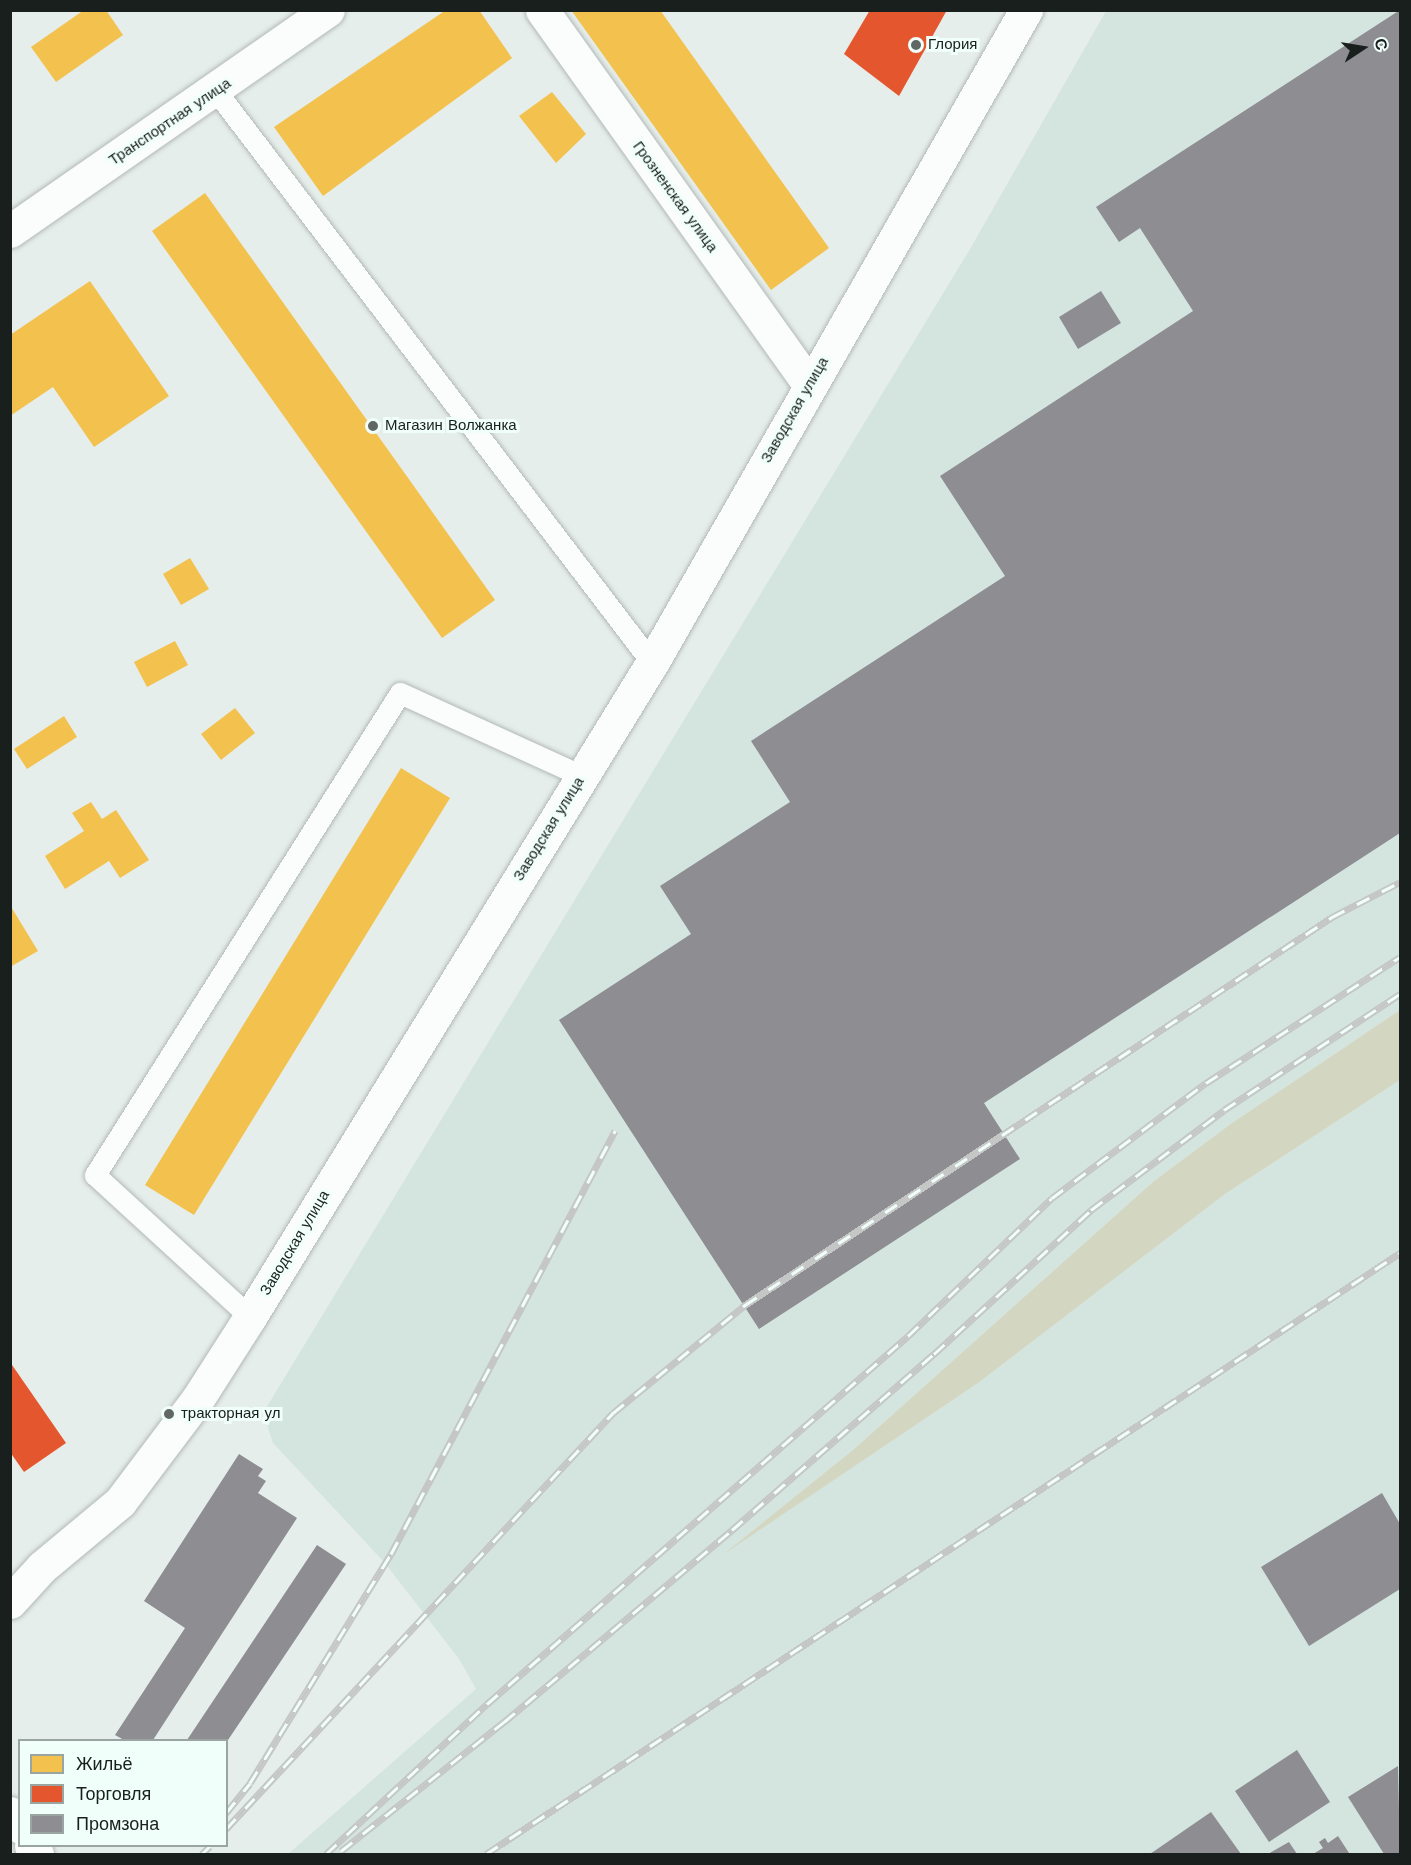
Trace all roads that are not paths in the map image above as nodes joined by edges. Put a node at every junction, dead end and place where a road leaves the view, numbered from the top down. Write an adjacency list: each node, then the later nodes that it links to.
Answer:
1 (328, 10): 4 (street, Транспортная улица)
2 (542, 10): 6 (street, Грозненская улица)
3 (1026, 10): 6 (street, Заводская улица)
4 (216, 91): 5 (street, Транспортная улица); 7 (lane)
5 (10, 231)
6 (809, 384): 7 (street, Заводская улица)
7 (652, 663): 8 (street, Заводская улица)
8 (582, 776): 9 (street, Заводская улица); 9 (lane)
9 (250, 1317): 10 (street, Заводская улица)
10 (10, 1602)

